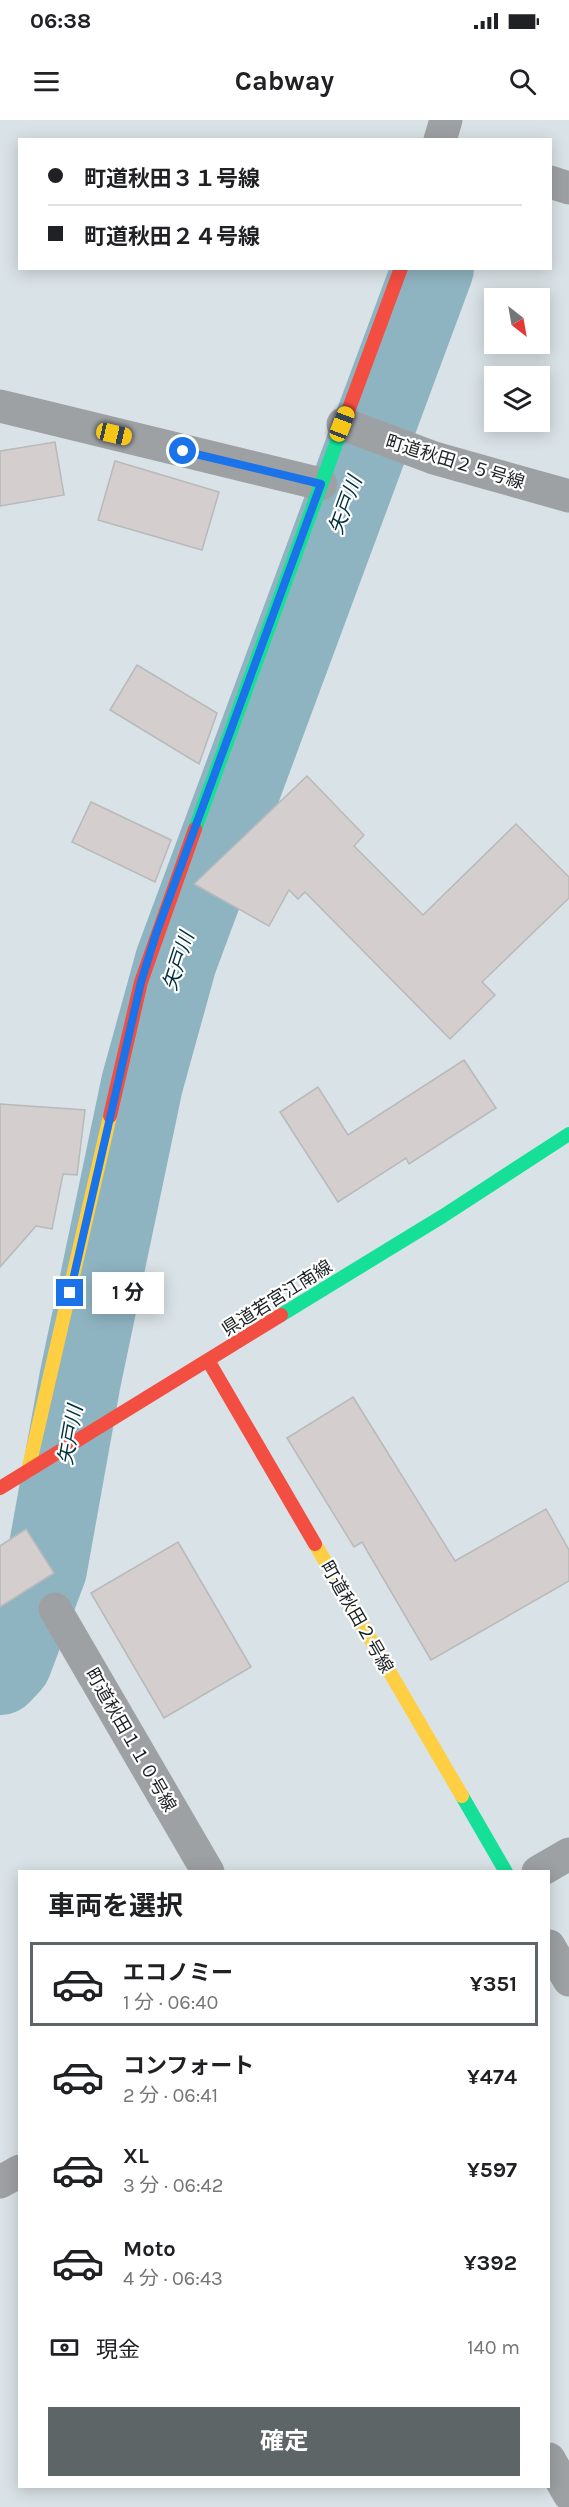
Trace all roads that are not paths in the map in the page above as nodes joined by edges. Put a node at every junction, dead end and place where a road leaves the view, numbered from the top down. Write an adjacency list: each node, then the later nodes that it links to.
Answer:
1 (446, 120): 2 (street)
2 (441, 138)
3 (552, 183): 4 (street)
4 (569, 188)
5 (400, 270): 7 (street)
6 (0, 406): 8 (street)
7 (342, 424): 8 (street); 9 (street, 町道秋田２５号線)
8 (321, 484): 12 (street)
9 (569, 496)
10 (569, 1134): 11 (street, 県道若宮江南線)
11 (207, 1363): 12 (street, 県道若宮江南線); 17 (street, 町道秋田２号線)
12 (30, 1470): 13 (street, 県道若宮江南線)
13 (0, 1488)
14 (55, 1609): 16 (street, 町道秋田１１０号線)
15 (569, 1854): 18 (street)
16 (207, 1870)
17 (505, 1870)
18 (541, 1870)
19 (550, 1948): 20 (street)
20 (569, 1980)
21 (18, 2172): 22 (street)
22 (0, 2182)
23 (550, 2461): 24 (street)
24 (569, 2494)

